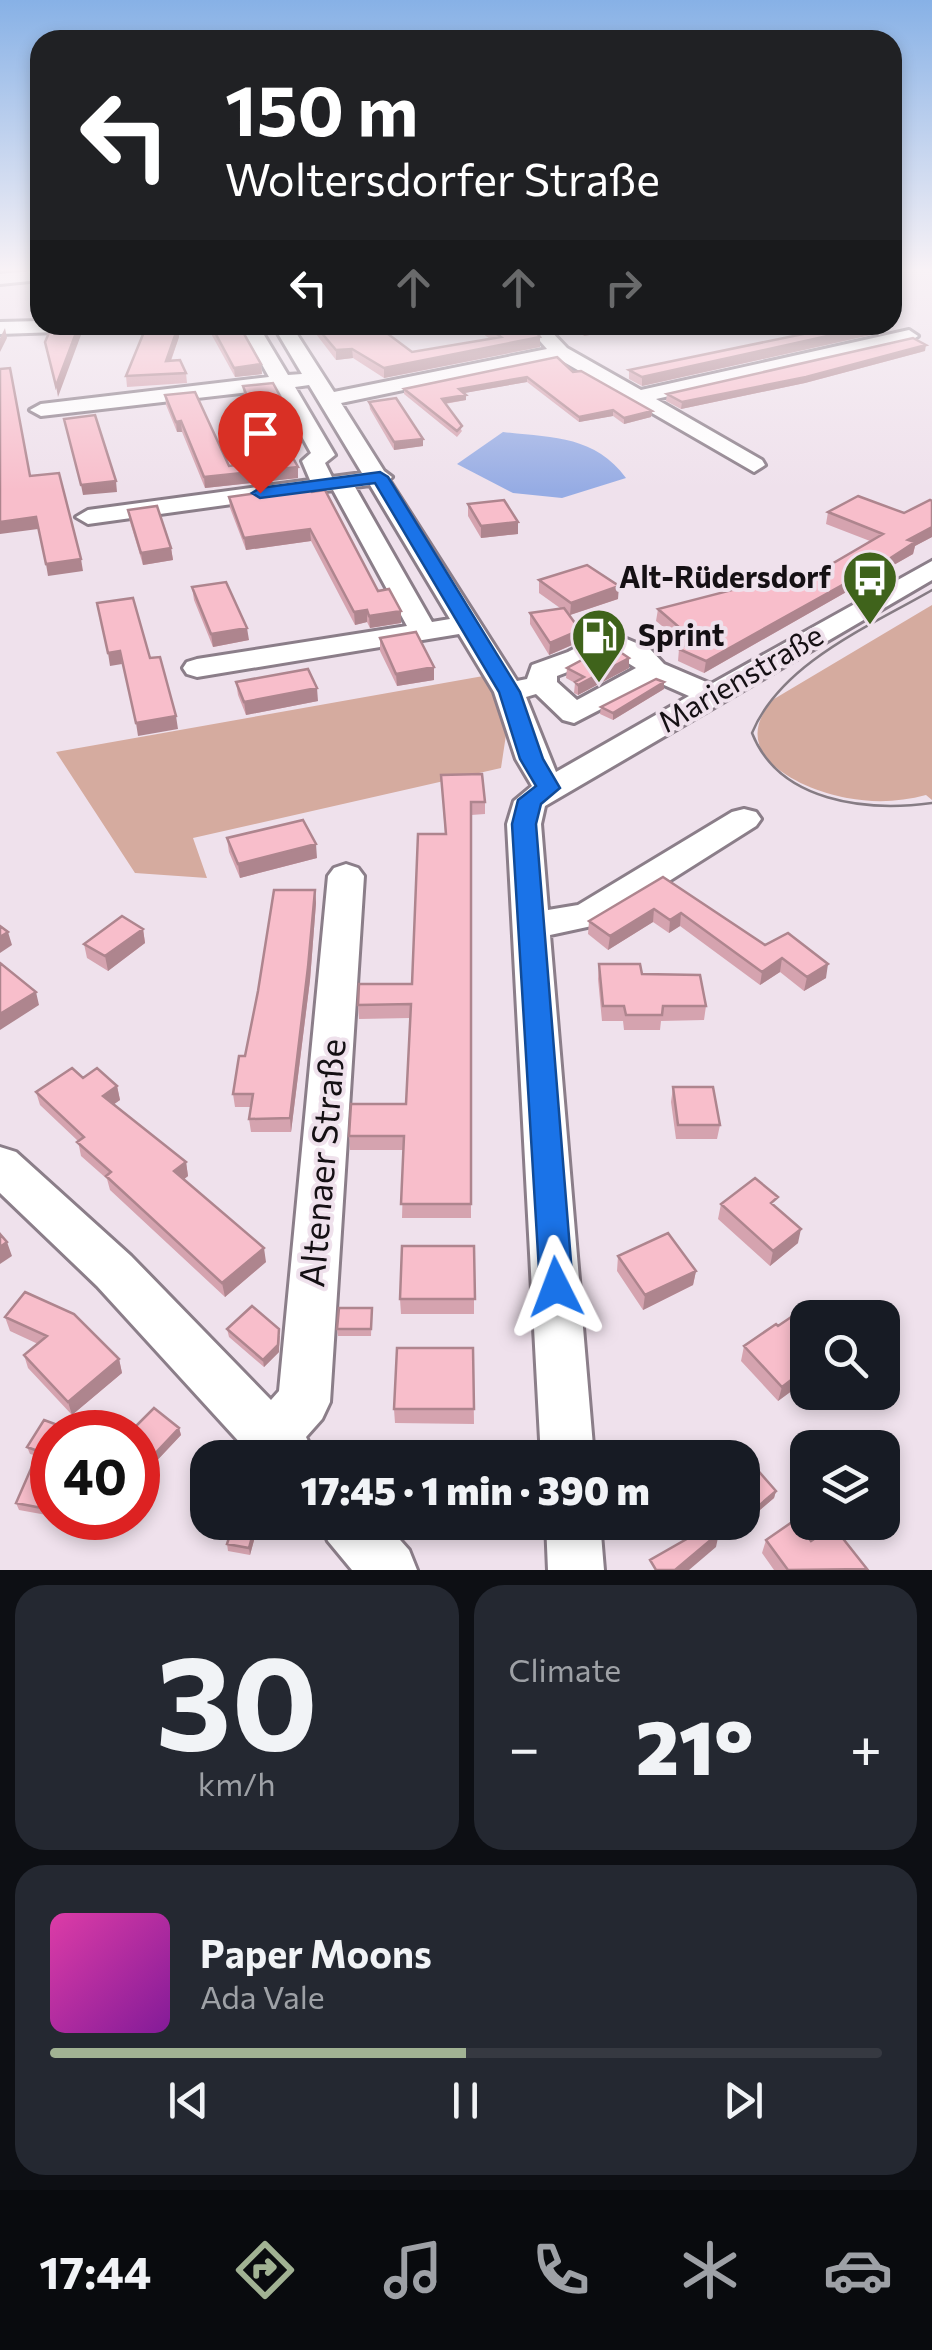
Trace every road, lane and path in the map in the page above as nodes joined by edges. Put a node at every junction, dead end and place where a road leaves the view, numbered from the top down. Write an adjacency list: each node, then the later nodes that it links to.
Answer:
1 (259, 343): 6 (street)
2 (294, 343): 7 (street)
3 (552, 343): 5 (street)
4 (856, 343): 8 (street)
5 (560, 352): 7 (street); 8 (street)
6 (281, 382): 7 (street); 9 (street); 10 (street)
7 (330, 397): 10 (street); 12 (street)
8 (639, 398): 11 (street)
9 (41, 410)
10 (303, 418): 13 (street)
11 (754, 465)
12 (380, 477): 13 (street); 16 (street)
13 (332, 483): 14 (street); 17 (street)
14 (88, 516)
15 (932, 569): 22 (street, Marienstraße)
16 (469, 624): 17 (street); 21 (street)
17 (424, 631): 18 (street)
18 (197, 668)
19 (654, 670): 20 (street); 20 (street); 22 (street)
20 (542, 684): 21 (street)
21 (510, 692): 23 (street)
22 (712, 696): 23 (street, Marienstraße)
23 (549, 788): 26 (street)
24 (744, 819): 26 (street)
25 (346, 876): 29 (street, Altenaer Straße)
26 (531, 926): 30 (street)
27 (0, 1165): 28 (street, Altenaer Straße)
28 (273, 1440)
29 (284, 1440)
30 (567, 1440)
31 (362, 1540): 33 (street)
32 (574, 1540): 34 (street)
33 (388, 1570)
34 (576, 1570)

